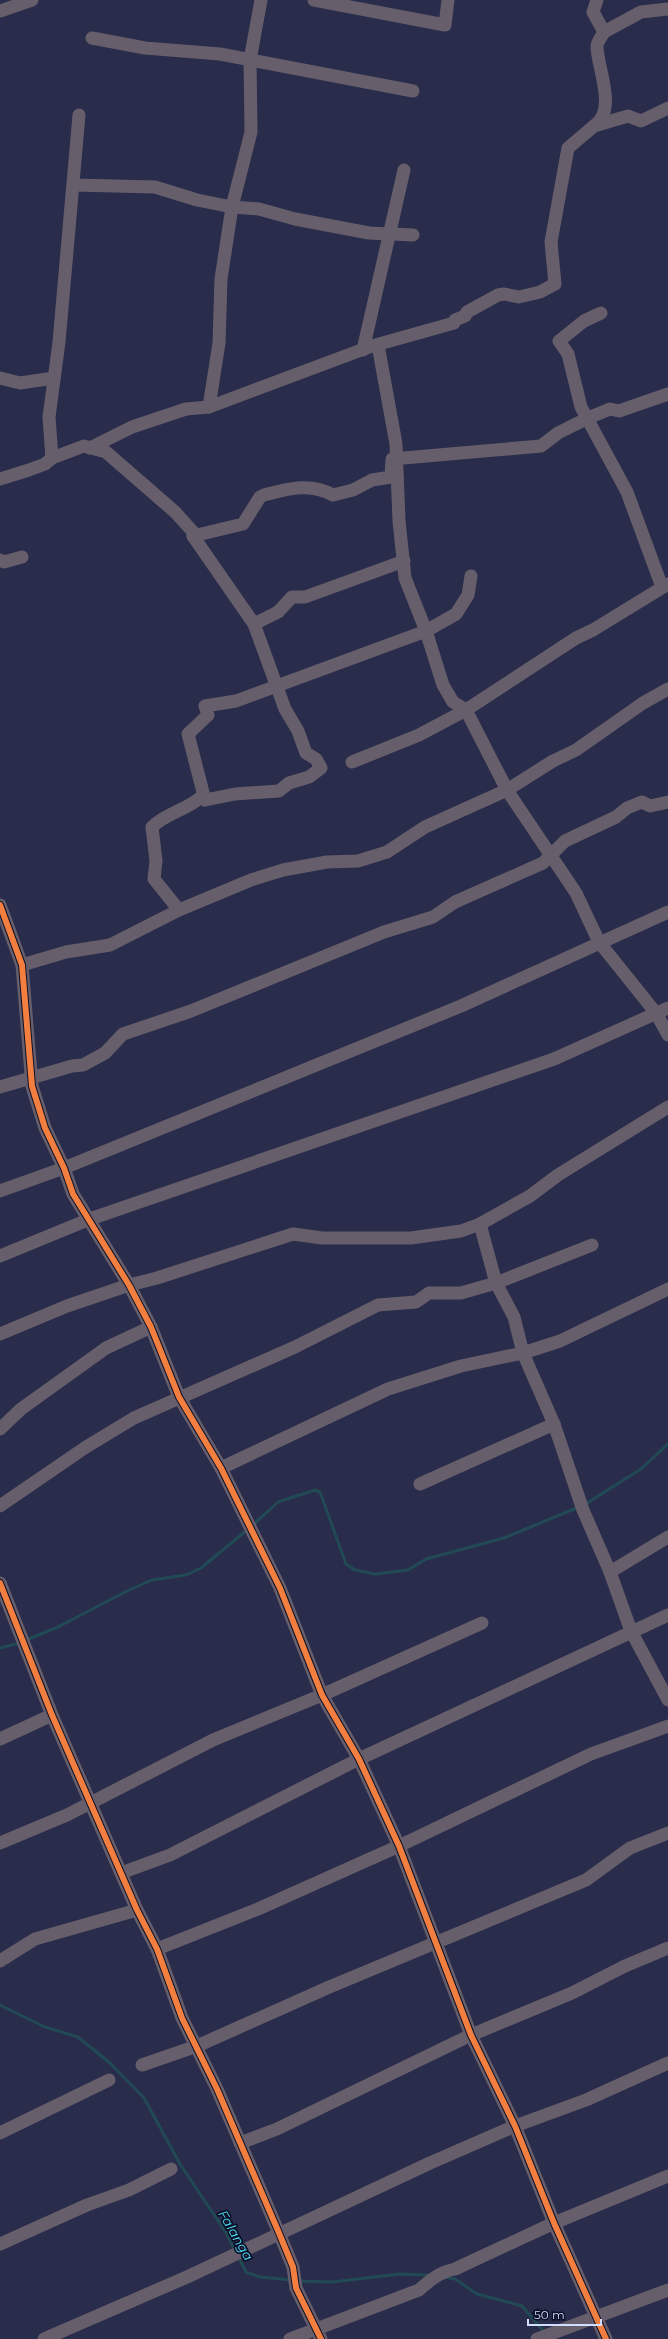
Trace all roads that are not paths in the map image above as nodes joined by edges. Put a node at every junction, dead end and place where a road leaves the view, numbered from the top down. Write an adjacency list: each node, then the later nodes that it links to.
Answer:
1 (32, 0): 7 (street)
2 (261, 0): 10 (street)
3 (314, 0): 4 (street)
4 (448, 0)
5 (597, 0): 8 (street)
6 (668, 9): 8 (street)
7 (0, 11)
8 (604, 32): 14 (street)
9 (92, 38): 10 (street)
10 (250, 60): 11 (street); 17 (street)
11 (413, 91)
12 (668, 108): 14 (street)
13 (79, 115): 16 (street)
14 (594, 126): 21 (street)
15 (404, 170): 18 (street)
16 (74, 185): 17 (street); 24 (street)
17 (232, 207): 18 (street); 26 (street)
18 (388, 235): 19 (street); 22 (street)
19 (413, 236)
20 (601, 313): 27 (street)
21 (378, 345): 22 (street); 30 (street)
22 (363, 350): 26 (street)
23 (0, 378): 24 (street)
24 (54, 378): 29 (street)
25 (668, 394): 27 (street)
26 (209, 407): 28 (street)
27 (588, 418): 30 (street); 37 (street)
28 (90, 448): 29 (street); 32 (street)
29 (52, 458): 31 (street)
30 (396, 459): 32 (street); 35 (street)
31 (0, 479)
32 (193, 536): 38 (street)
33 (22, 557): 34 (street)
34 (0, 560)
35 (404, 561): 38 (street); 39 (street)
36 (471, 576): 39 (street)
37 (665, 585): 42 (street)
38 (254, 624): 40 (street)
39 (426, 632): 40 (street); 42 (street)
40 (276, 685): 45 (street); 45 (street)
41 (668, 689): 44 (street)
42 (466, 710): 43 (street); 44 (street)
43 (352, 762)
44 (507, 790): 47 (street); 49 (street)
45 (205, 800): 49 (street)
46 (668, 802): 47 (street)
47 (551, 855): 51 (street); 55 (street)
48 (0, 905): 52 (street)
49 (179, 910): 52 (street)
50 (668, 912): 51 (street)
51 (599, 942): 53 (street); 58 (street)
52 (22, 966): 55 (street)
53 (662, 1011): 54 (street); 60 (street)
54 (668, 1035)
55 (27, 1081): 56 (street); 58 (street)
56 (0, 1087)
57 (668, 1107): 61 (street)
58 (64, 1168): 59 (street); 60 (street)
59 (0, 1191)
60 (90, 1219): 63 (street); 65 (street)
61 (480, 1224): 64 (street); 65 (street)
62 (592, 1245): 64 (street)
63 (0, 1256)
64 (496, 1283): 69 (street); 70 (street)
65 (129, 1285): 67 (street); 68 (street)
66 (668, 1289): 69 (street)
67 (151, 1327): 70 (street); 72 (street)
68 (0, 1334)
69 (524, 1353): 71 (street); 73 (street)
70 (179, 1397): 73 (street); 75 (street)
71 (554, 1424): 74 (street); 77 (street)
72 (0, 1429)
73 (221, 1468): 82 (street)
74 (420, 1484)
75 (0, 1506)
76 (668, 1537): 77 (street)
77 (610, 1572): 81 (street)
78 (0, 1583): 84 (street)
79 (668, 1615): 81 (street)
80 (482, 1623): 82 (street)
81 (631, 1631): 83 (street); 87 (street)
82 (322, 1695): 87 (street); 88 (street)
83 (668, 1700)
84 (52, 1715): 86 (street); 88 (street)
85 (668, 1726): 91 (street)
86 (0, 1739)
87 (359, 1759): 91 (street); 92 (street)
88 (90, 1803): 90 (street); 92 (street)
89 (668, 1833): 94 (street)
90 (0, 1843)
91 (399, 1846): 94 (street); 96 (street)
92 (121, 1873): 93 (street)
93 (137, 1910): 96 (street); 97 (street)
94 (435, 1942): 98 (street); 99 (street)
95 (668, 1948): 98 (street)
96 (157, 1949): 99 (street)
97 (0, 1961)
98 (471, 2036): 103 (street); 105 (street)
99 (197, 2046): 101 (street); 105 (street)
100 (668, 2063): 103 (street)
101 (142, 2065)
102 (109, 2080): 104 (street)
103 (515, 2126): 108 (street); 109 (street)
104 (0, 2133)
105 (240, 2143): 109 (street)
106 (171, 2169): 110 (street)
107 (668, 2176): 108 (street)
108 (554, 2223): 112 (street); 113 (street)
109 (279, 2233): 113 (street); 115 (street)
110 (0, 2244)
111 (668, 2290): 112 (street)
112 (597, 2317): 114 (street); 117 (street)
113 (318, 2333): 116 (street)
114 (542, 2337)
115 (44, 2339)
116 (290, 2339)
117 (606, 2339)

